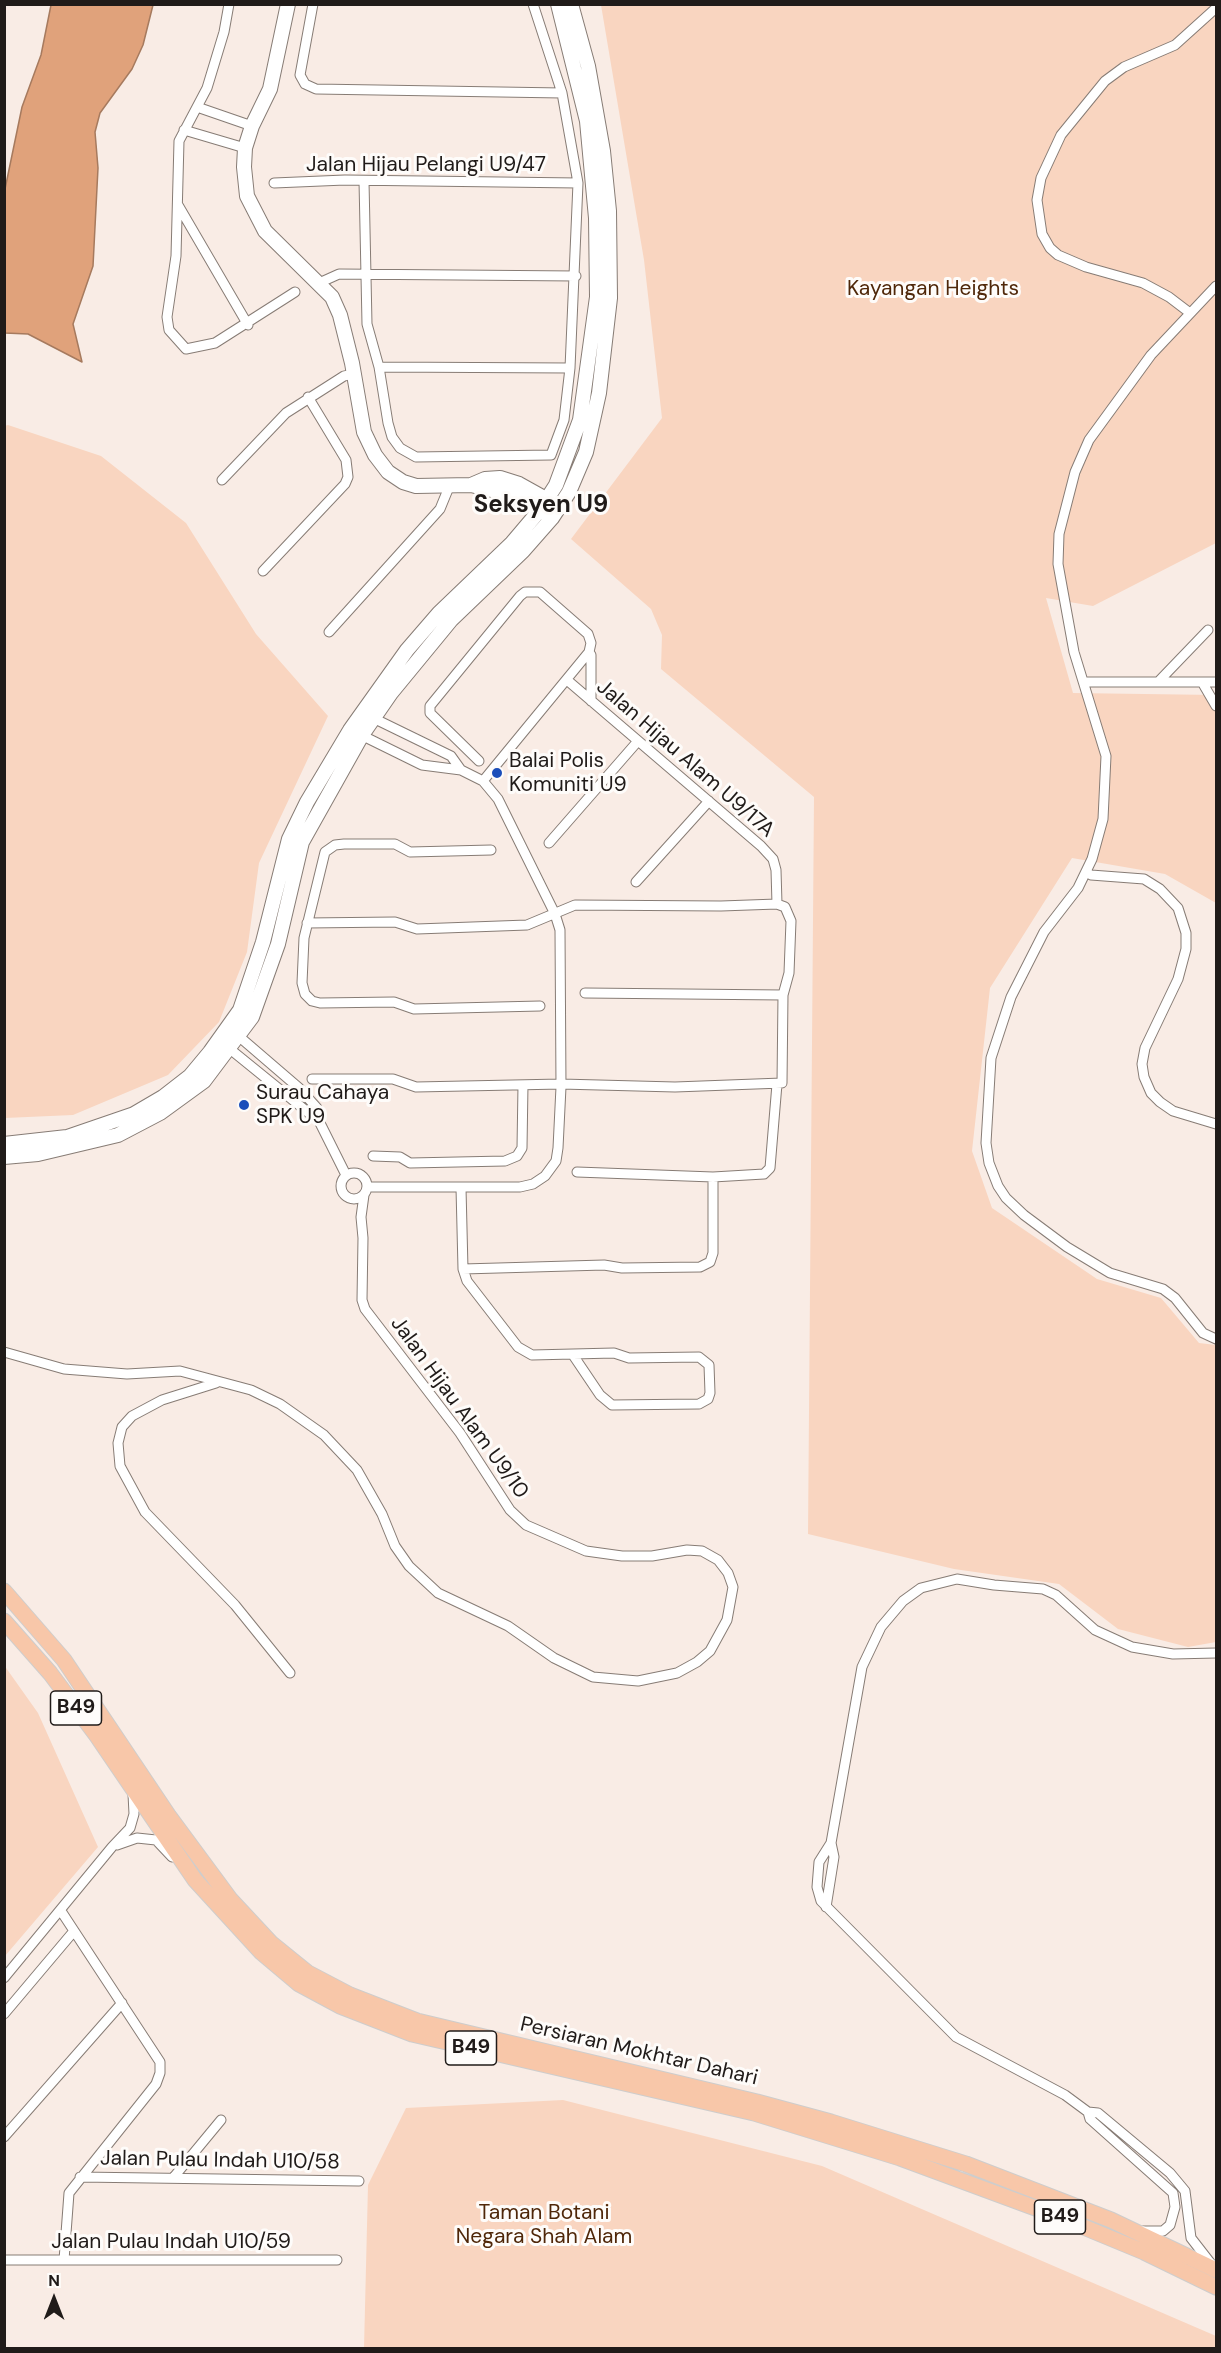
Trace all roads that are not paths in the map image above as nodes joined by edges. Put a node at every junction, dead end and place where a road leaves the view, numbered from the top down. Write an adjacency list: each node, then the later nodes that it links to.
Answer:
1 (229, 4): 9 (street)
2 (288, 4): 10 (street)
3 (313, 4): 8 (street)
4 (533, 4): 8 (street)
5 (558, 4): 29 (street)
6 (571, 4): 32 (street)
7 (1216, 8): 22 (street)
8 (562, 93): 15 (street)
9 (197, 107): 10 (street); 11 (street)
10 (252, 126): 12 (street)
11 (184, 130): 12 (street); 16 (street)
12 (245, 148): 19 (street)
13 (364, 181): 14 (street, Jalan Hijau Pelangi U9/47); 15 (street, Jalan Hijau Pelangi U9/47); 17 (street)
14 (274, 183)
15 (578, 183): 18 (street)
16 (178, 204): 23 (street); 23 (street)
17 (366, 274): 18 (street); 19 (street); 24 (street)
18 (576, 276): 25 (street)
19 (319, 283): 26 (street)
20 (1216, 286): 22 (street)
21 (295, 292): 23 (street)
22 (1190, 313): 39 (street)
23 (248, 325)
24 (379, 368): 25 (street); 25 (street)
25 (570, 368)
26 (353, 374): 27 (street); 30 (street)
27 (308, 397): 28 (street); 34 (street)
28 (222, 480)
29 (556, 485): 31 (street); 32 (street)
30 (449, 487): 31 (street); 36 (street)
31 (526, 495): 32 (street); 33 (street)
32 (549, 509): 33 (street); 45 (street)
33 (524, 529): 45 (street)
34 (263, 571)
35 (1208, 630): 40 (street)
36 (329, 632)
37 (589, 652): 38 (street); 43 (street); 48 (street)
38 (567, 681): 43 (street, Jalan Hijau Alam U9/17A); 50 (street)
39 (1084, 682): 40 (street); 54 (street)
40 (1158, 682): 41 (street)
41 (1202, 682): 42 (street); 44 (street)
42 (1216, 682)
43 (591, 701): 47 (street, Jalan Hijau Alam U9/17A)
44 (1216, 706)
45 (368, 715): 46 (street); 49 (street)
46 (356, 733): 49 (street); 62 (street)
47 (638, 741): 51 (street, Jalan Hijau Alam U9/17A); 52 (street)
48 (479, 761)
49 (461, 770): 50 (street)
50 (483, 781): 57 (street)
51 (709, 801): 55 (street); 56 (street, Jalan Hijau Alam U9/17A)
52 (549, 843)
53 (491, 850): 58 (street)
54 (1086, 872): 69 (street); 81 (street)
55 (636, 882)
56 (777, 904): 57 (street); 60 (street)
57 (555, 914): 58 (street); 66 (street)
58 (307, 923): 61 (street)
59 (585, 993): 60 (street)
60 (783, 995): 65 (street)
61 (540, 1006)
62 (234, 1032): 63 (street); 68 (street)
63 (225, 1045): 68 (street); 70 (street); 72 (street)
64 (312, 1079): 67 (street)
65 (780, 1083): 66 (street); 75 (street)
66 (561, 1084): 67 (street); 76 (street)
67 (523, 1085): 71 (street)
68 (317, 1117): 74 (street)
69 (1216, 1124)
70 (4, 1144)
71 (373, 1156)
72 (4, 1157)
73 (577, 1172): 75 (street)
74 (346, 1175): 77 (street); 78 (street)
75 (712, 1177): 80 (street)
76 (461, 1188): 77 (street); 80 (street)
77 (366, 1191): 78 (street); 79 (street, Jalan Hijau Alam U9/10)
78 (346, 1197): 79 (street, Jalan Hijau Alam U9/10)
79 (360, 1217): 84 (street, Jalan Hijau Alam U9/10)
80 (463, 1269): 83 (street)
81 (1216, 1339)
82 (4, 1352): 84 (street, Jalan Hijau Alam U9/10)
83 (573, 1355): 83 (street)
84 (216, 1383): 88 (street, Jalan Hijau Alam U9/10)
85 (4, 1591): 105 (main road, Persiaran Mokhtar Dahari / B49)
86 (8, 1626): 89 (main road, Persiaran Mokhtar Dahari / B49)
87 (1216, 1653): 90 (street)
88 (290, 1673)
89 (133, 1788): 91 (street); 92 (main road, Persiaran Mokhtar Dahari / B49)
90 (831, 1843): 93 (street); 93 (street)
91 (112, 1847): 92 (street); 94 (street)
92 (195, 1880): 110 (main road, Persiaran Mokhtar Dahari / B49)
93 (826, 1907): 99 (street)
94 (60, 1911): 95 (street); 96 (street)
95 (74, 1931): 97 (street); 98 (street)
96 (4, 1978)
97 (122, 2003): 101 (street); 102 (street)
98 (4, 2014)
99 (1088, 2112): 105 (street); 109 (street)
100 (220, 2120): 103 (street)
101 (4, 2137)
102 (80, 2177): 103 (street, Jalan Pulau Indah U10/58); 107 (street)
103 (173, 2178): 104 (street, Jalan Pulau Indah U10/58)
104 (359, 2181)
105 (1135, 2230): 109 (main road, Persiaran Mokhtar Dahari / B49)
106 (4, 2260): 107 (street, Jalan Pulau Indah U10/59)
107 (64, 2260): 108 (street, Jalan Pulau Indah U10/59)
108 (338, 2260)
109 (1216, 2270)
110 (1216, 2287)

